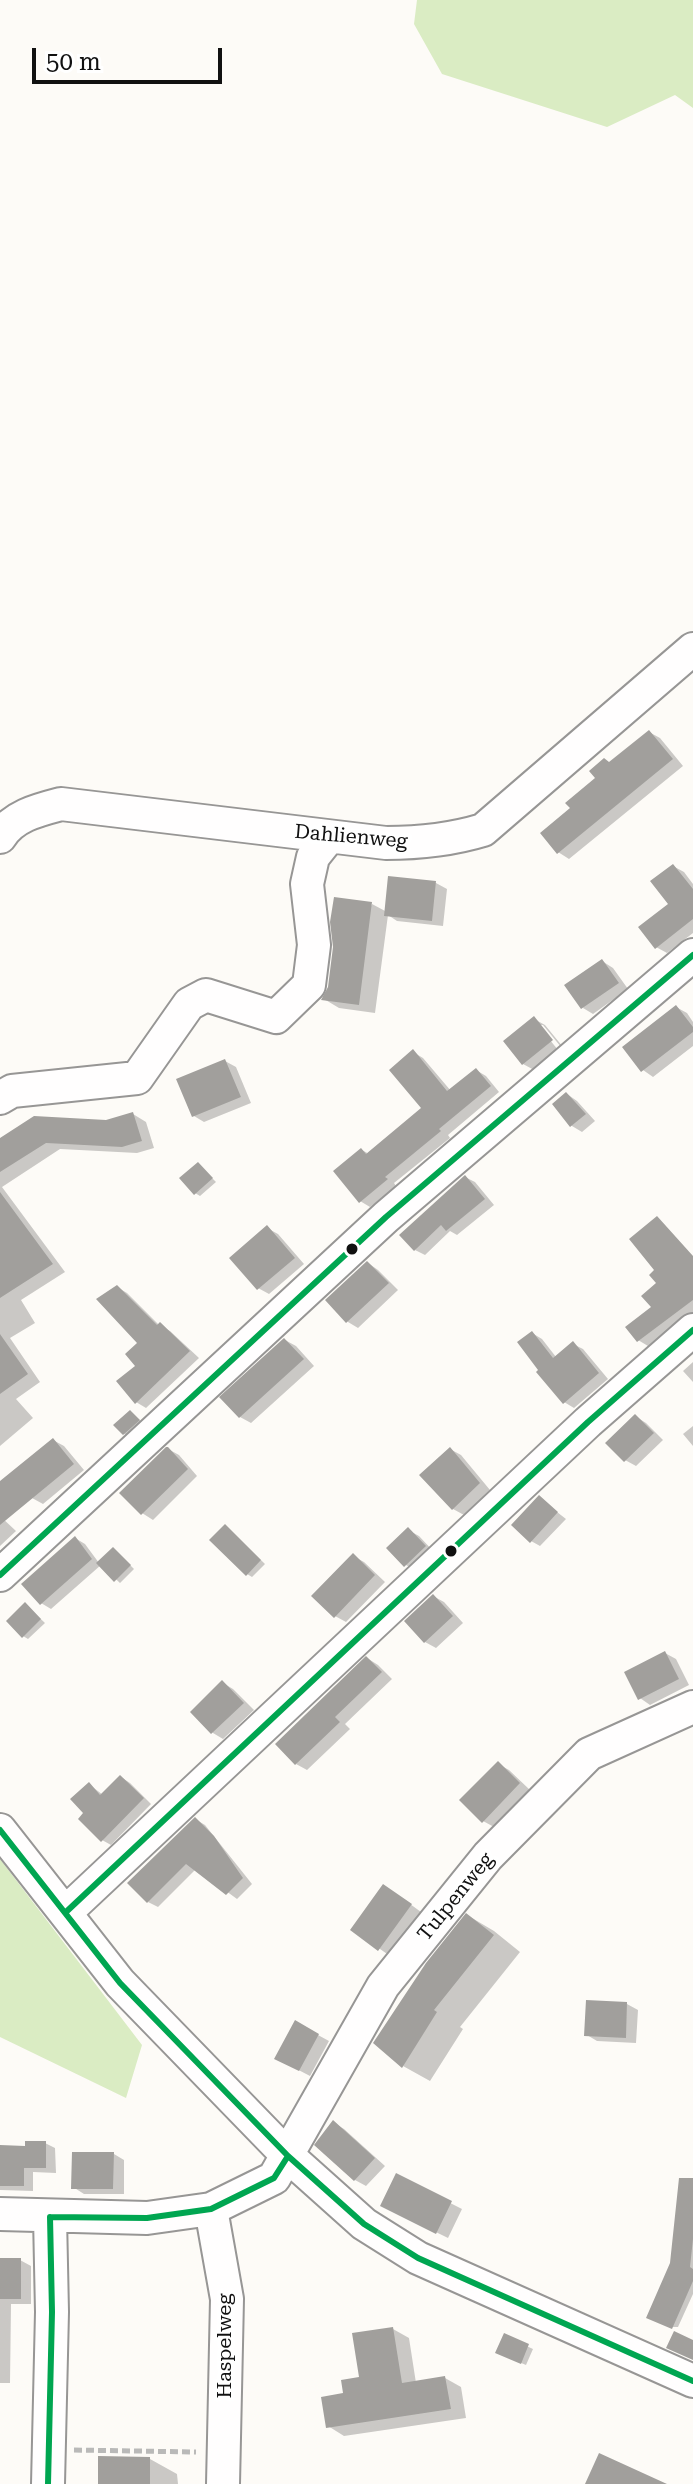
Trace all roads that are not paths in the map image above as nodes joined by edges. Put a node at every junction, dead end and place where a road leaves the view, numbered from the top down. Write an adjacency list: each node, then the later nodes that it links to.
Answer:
1 (693, 649): 3 (street, Dahlienweg)
2 (0, 837): 3 (street, Dahlienweg)
3 (329, 837): 5 (street)
4 (693, 955): 7 (street)
5 (0, 1098)
6 (693, 1330): 10 (street)
7 (0, 1575)
8 (693, 1707): 11 (street, Tulpenweg)
9 (0, 1830): 10 (street)
10 (66, 1912): 11 (street)
11 (288, 2156): 12 (street, Tulpenweg); 15 (street)
12 (211, 2209): 14 (street, Tulpenweg); 16 (street, Haspelweg)
13 (0, 2214): 14 (street, Tulpenweg)
14 (50, 2217): 17 (street)
15 (693, 2381)
16 (223, 2468)
17 (48, 2484)

